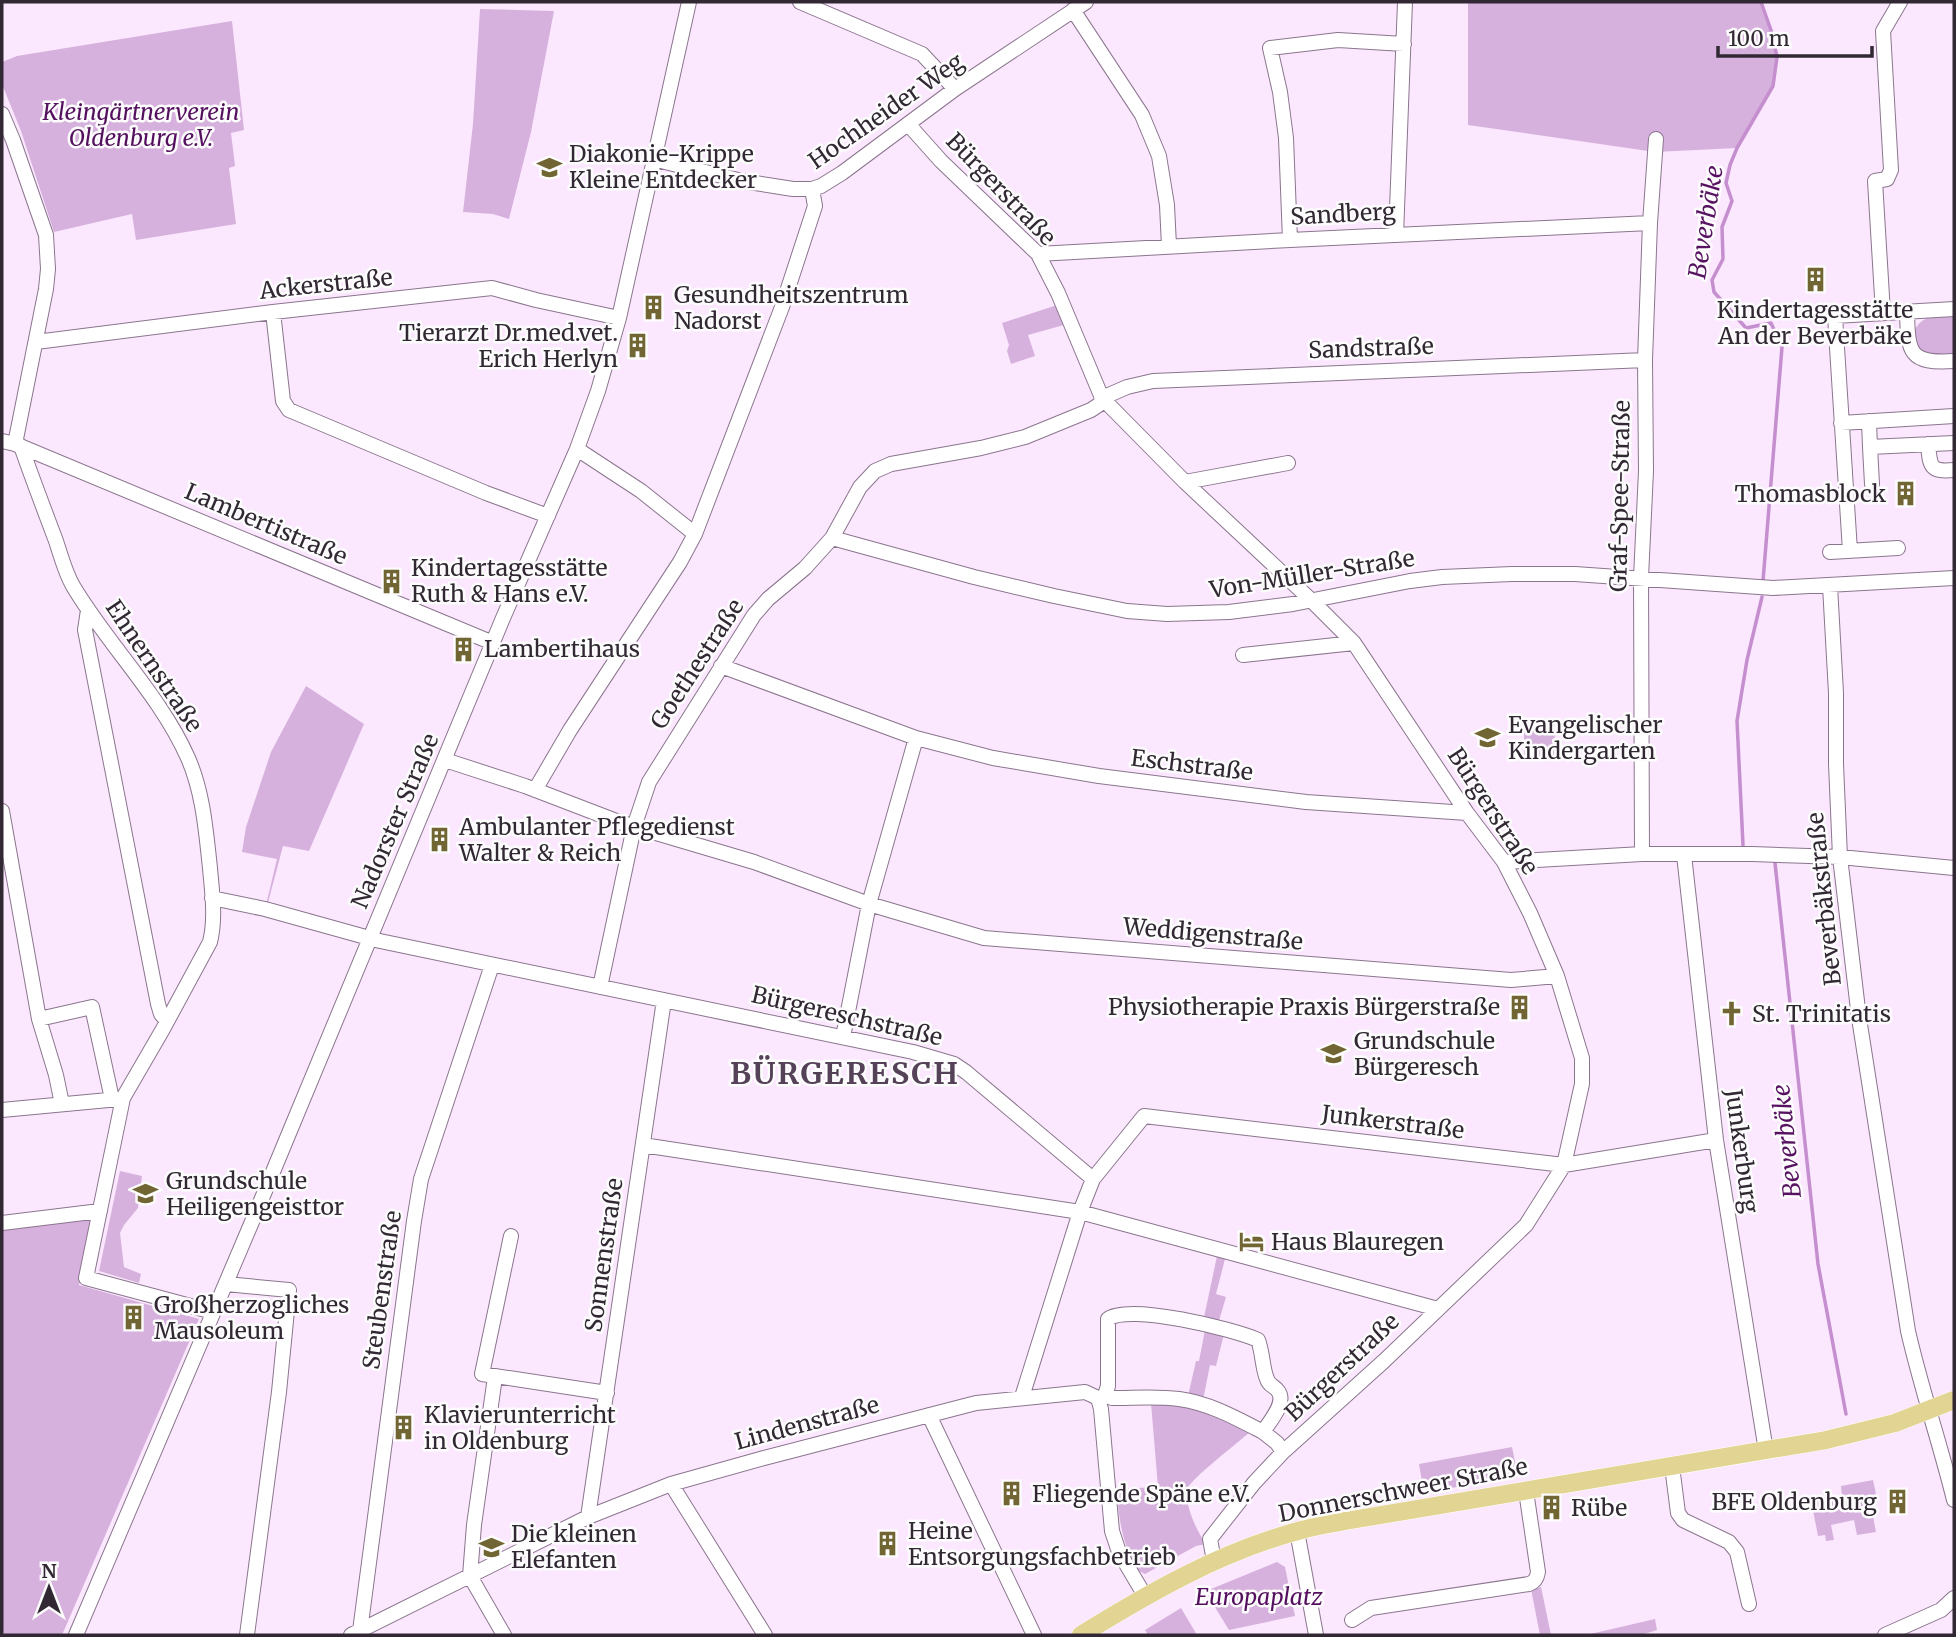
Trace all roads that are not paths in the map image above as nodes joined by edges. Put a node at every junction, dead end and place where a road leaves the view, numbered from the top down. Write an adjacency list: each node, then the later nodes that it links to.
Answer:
1 (689, 2): 12 (street, Nadorster Straße)
2 (800, 2): 8 (street)
3 (1086, 2): 6 (street, Hochheider Weg)
4 (1405, 2): 7 (street)
5 (1900, 2): 22 (street)
6 (1073, 10): 8 (street, Hochheider Weg); 17 (street)
7 (1404, 44): 15 (street); 16 (street)
8 (955, 89): 10 (street, Hochheider Weg)
9 (2, 114): 24 (street)
10 (908, 124): 13 (street, Hochheider Weg); 18 (street, Bürgerstraße)
11 (1656, 139): 14 (street, Graf-Spee-Straße)
12 (653, 159): 13 (street, Hochheider Weg); 23 (street, Nadorster Straße)
13 (812, 189): 41 (street)
14 (1650, 223): 15 (street, Sandberg); 25 (street, Graf-Spee-Straße)
15 (1396, 235): 16 (street, Sandberg)
16 (1290, 240): 17 (street, Sandberg)
17 (1169, 246): 18 (street, Sandberg)
18 (1038, 254): 27 (street, Bürgerstraße)
19 (1954, 309): 20 (street)
20 (1906, 312): 22 (street); 26 (street)
21 (273, 313): 23 (street, Ackerstraße); 24 (street, Ackerstraße); 40 (street)
22 (1883, 313): 30 (street)
23 (618, 318): 35 (street, Nadorster Straße)
24 (36, 342): 32 (street)
25 (1645, 360): 27 (street, Sandstraße); 46 (street, Graf-Spee-Straße)
26 (1954, 361)
27 (1102, 398): 38 (street, Bürgerstraße); 42 (street, Goethestraße)
28 (1954, 416): 29 (street)
29 (1869, 421): 30 (street); 34 (street)
30 (1841, 423): 44 (street)
31 (1954, 443): 33 (street)
32 (12, 444): 50 (street, Ehnernstraße); 51 (street, Lambertistraße)
33 (1928, 444): 34 (street); 37 (street)
34 (1870, 447): 39 (street)
35 (577, 449): 40 (street, Nadorster Straße); 41 (street)
36 (1288, 463): 38 (street)
37 (1954, 470)
38 (1185, 482): 49 (street, Bürgerstraße)
39 (1872, 484)
40 (548, 516): 51 (street, Nadorster Straße)
41 (695, 534): 57 (street)
42 (832, 538): 49 (street, Von-Müller-Straße); 54 (street, Goethestraße)
43 (1898, 548): 44 (street)
44 (1850, 551): 45 (street)
45 (1830, 552)
46 (1641, 578): 48 (street, Von-Müller-Straße); 49 (street, Von-Müller-Straße); 61 (street, Graf-Spee-Straße)
47 (1954, 578): 48 (street, Von-Müller-Straße)
48 (1830, 586): 63 (street, Beverbäkstraße)
49 (1311, 600): 52 (street, Bürgerstraße)
50 (88, 610): 66 (street, Ehnernstraße); 74 (street)
51 (493, 643): 56 (street, Nadorster Straße)
52 (1354, 643): 53 (street); 59 (street, Bürgerstraße)
53 (1243, 655)
54 (721, 666): 55 (street, Eschstraße); 60 (street, Goethestraße)
55 (916, 738): 59 (street, Eschstraße); 67 (street)
56 (445, 760): 57 (street, Weddigenstraße); 68 (street, Nadorster Straße)
57 (535, 790): 60 (street, Weddigenstraße)
58 (2, 811): 73 (street)
59 (1466, 813): 64 (street, Bürgerstraße)
60 (634, 827): 67 (street, Weddigenstraße); 71 (street, Goethestraße)
61 (1642, 854): 62 (street); 64 (street)
62 (1684, 855): 63 (street); 79 (street, Junkerburg)
63 (1840, 857): 65 (street); 95 (street, Beverbäkstraße)
64 (1504, 862): 70 (street, Bürgerstraße)
65 (1954, 868)
66 (212, 898): 68 (street, Bürgereschstraße); 74 (street, Ehnernstraße)
67 (869, 904): 70 (street, Weddigenstraße); 75 (street)
68 (370, 939): 69 (street, Bürgereschstraße); 87 (street, Nadorster Straße)
69 (492, 965): 71 (street, Bürgereschstraße); 114 (street, Steubenstraße)
70 (1558, 976): 81 (street, Bürgerstraße)
71 (600, 987): 72 (street, Bürgereschstraße)
72 (664, 1000): 75 (street, Bürgereschstraße); 80 (street, Sonnenstraße)
73 (39, 1019): 76 (street); 77 (street)
74 (167, 1021): 76 (street, Ehnernstraße)
75 (843, 1037): 82 (street, Bürgereschstraße)
76 (118, 1099): 77 (street); 83 (street, Ehnernstraße)
77 (62, 1104): 78 (street)
78 (2, 1110)
79 (1716, 1140): 81 (street, Junkerstraße); 98 (street, Junkerburg)
80 (643, 1145): 84 (street); 91 (street, Sonnenstraße)
81 (1564, 1165): 82 (street, Junkerstraße); 88 (street, Bürgerstraße)
82 (1093, 1179): 84 (street)
83 (100, 1211): 85 (street); 89 (street, Ehnernstraße)
84 (1080, 1212): 88 (street); 93 (street)
85 (2, 1223)
86 (511, 1236): 90 (street)
87 (226, 1284): 89 (street, Nadorster Straße); 116 (street)
88 (1437, 1309): 99 (street, Bürgerstraße)
89 (213, 1312): 115 (street, Nadorster Straße)
90 (495, 1377): 91 (street); 108 (street)
91 (607, 1393): 105 (street, Sonnenstraße)
92 (1102, 1397): 93 (street, Lindenstraße); 97 (street, Lindenstraße); 97 (street); 109 (street)
93 (1022, 1398): 96 (street, Lindenstraße)
94 (1954, 1400): 95 (main road, Donnerschweer Straße)
95 (1929, 1411): 98 (main road, Donnerschweer Straße); 100 (street, Beverbäkstraße)
96 (929, 1415): 102 (street, Lindenstraße); 119 (street)
97 (1262, 1432): 99 (street, Lindenstraße)
98 (1766, 1451): 101 (main road, Donnerschweer Straße)
99 (1283, 1452): 107 (street, Bürgerstraße)
100 (1950, 1463): 104 (street, Beverbäkstraße)
101 (1672, 1466): 103 (main road, Donnerschweer Straße); 111 (street)
102 (671, 1484): 105 (street, Lindenstraße); 118 (street)
103 (1526, 1491): 106 (main road, Donnerschweer Straße); 113 (street)
104 (1954, 1500)
105 (588, 1517): 108 (street, Lindenstraße)
106 (1297, 1531): 107 (main road, Donnerschweer Straße); 121 (street)
107 (1214, 1561): 109 (main road, Donnerschweer Straße)
108 (470, 1576): 114 (street, Lindenstraße); 117 (street)
109 (1145, 1597): 120 (main road, Donnerschweer Straße)
110 (1954, 1598): 112 (street)
111 (1749, 1604)
112 (1948, 1610): 122 (street)
113 (1352, 1620)
114 (355, 1633)
115 (76, 1635)
116 (247, 1635)
117 (503, 1635)
118 (765, 1635)
119 (1034, 1635)
120 (1081, 1635)
121 (1316, 1635)
122 (1885, 1635)

